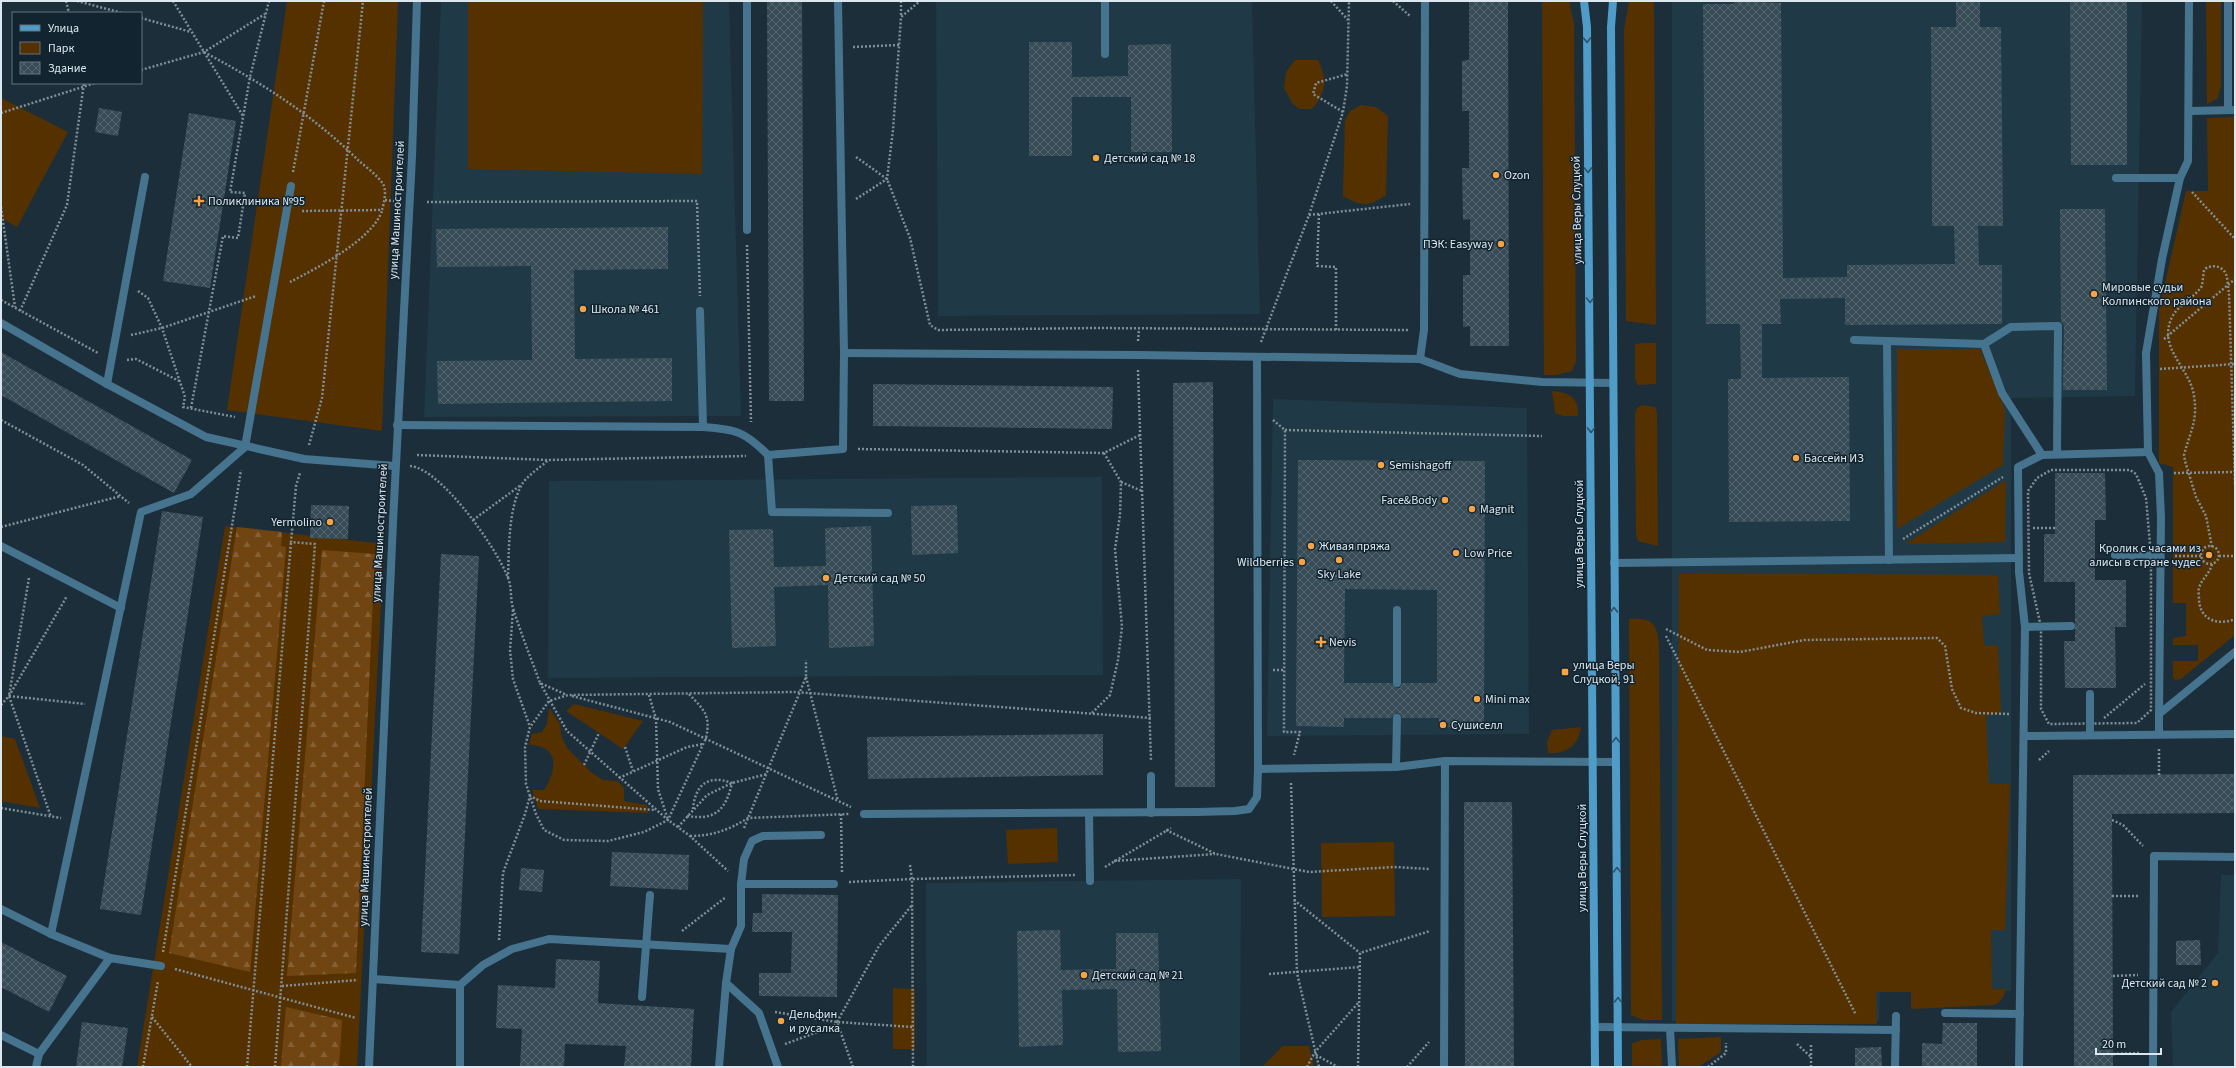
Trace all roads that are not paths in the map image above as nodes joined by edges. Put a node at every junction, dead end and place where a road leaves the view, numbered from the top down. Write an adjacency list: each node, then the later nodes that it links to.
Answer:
1 (417, 1): 29 (street, улица Машиностроителей)
2 (747, 1): 17 (street)
3 (838, 1): 23 (street)
4 (1105, 1): 10 (street)
5 (1425, 1): 25 (street)
6 (1584, 1): 26 (street, улица Веры Слуцкой, one-way to 26)
7 (1613, 1): 27 (street)
8 (2189, 1): 12 (street)
9 (2228, 1): 11 (street)
10 (1106, 54)
11 (2231, 110): 12 (street)
12 (2190, 111): 15 (street)
13 (145, 177): 28 (street)
14 (2116, 178): 15 (street)
15 (2180, 178): 32 (street)
16 (291, 186): 31 (street)
17 (747, 230)
18 (700, 311): 30 (street)
19 (1, 323): 28 (street)
20 (1854, 340): 21 (street)
21 (1887, 342): 22 (street); 42 (street)
22 (1984, 344): 33 (street); 35 (street)
23 (844, 354): 24 (street); 34 (street)
24 (1257, 358): 25 (street); 61 (street)
25 (1420, 359): 26 (street)
26 (1591, 383): 27 (street); 58 (street, улица Веры Слуцкой, one-way to 58)
27 (1613, 383): 43 (street)
28 (107, 384): 31 (street)
29 (397, 425): 30 (street); 36 (street, улица Машиностроителей)
30 (703, 427): 34 (street)
31 (245, 447): 36 (street); 44 (street)
32 (2148, 452): 33 (street); 40 (street)
33 (2057, 454): 35 (street)
34 (768, 455): 37 (street)
35 (2042, 455): 41 (street)
36 (395, 466): 78 (street, улица Машиностроителей)
37 (888, 513)
38 (1, 546): 44 (street)
39 (2115, 555): 40 (street)
40 (2160, 556): 51 (street)
41 (2019, 558): 42 (street); 47 (street)
42 (1889, 560): 43 (street)
43 (1614, 563): 59 (street, one-way to 43)
44 (121, 608): 73 (street)
45 (1397, 610): 49 (street)
46 (2071, 626): 47 (street)
47 (2025, 627): 56 (street)
48 (2235, 652): 51 (street)
49 (1397, 683)
50 (2090, 694): 53 (street)
51 (2159, 714): 54 (street)
52 (1397, 718): 60 (street)
53 (2092, 728): 54 (street); 56 (street)
54 (2159, 734): 55 (street)
55 (2235, 734)
56 (2024, 736): 83 (street)
57 (1445, 761): 58 (street); 60 (street); 96 (street)
58 (1593, 762): 59 (street); 85 (street, улица Веры Слуцкой)
59 (1616, 762): 86 (street, one-way to 59)
60 (1396, 767): 61 (street)
61 (1258, 769): 64 (street)
62 (1151, 776): 64 (street)
63 (1089, 813): 64 (street); 65 (street); 68 (street)
64 (1148, 813)
65 (864, 814)
66 (821, 835): 70 (street)
67 (2235, 857): 102 (street)
68 (1090, 878)
69 (838, 883): 70 (street)
70 (742, 884): 75 (street)
71 (650, 895): 74 (street)
72 (1, 909): 73 (street)
73 (51, 934): 76 (street)
74 (646, 945): 75 (street); 80 (street); 81 (street)
75 (731, 949): 79 (street)
76 (110, 958): 77 (street); 90 (street)
77 (161, 966)
78 (373, 979): 80 (street); 92 (street, улица Машиностроителей)
79 (726, 983): 94 (street); 95 (street)
80 (460, 985): 93 (street)
81 (642, 996)
82 (1945, 1013): 83 (street)
83 (2020, 1014): 101 (street)
84 (1896, 1016): 88 (street)
85 (1595, 1027): 86 (street); 97 (street, улица Веры Слуцкой)
86 (1618, 1027): 87 (street); 98 (street)
87 (1670, 1028): 88 (street); 99 (street)
88 (1896, 1030): 100 (street)
89 (1, 1035): 90 (street)
90 (39, 1054): 91 (street)
91 (36, 1067)
92 (369, 1067)
93 (460, 1067)
94 (719, 1067)
95 (778, 1067)
96 (1444, 1067)
97 (1595, 1067)
98 (1618, 1067)
99 (1672, 1067)
100 (1895, 1067)
101 (2020, 1067)
102 (2153, 1067)

